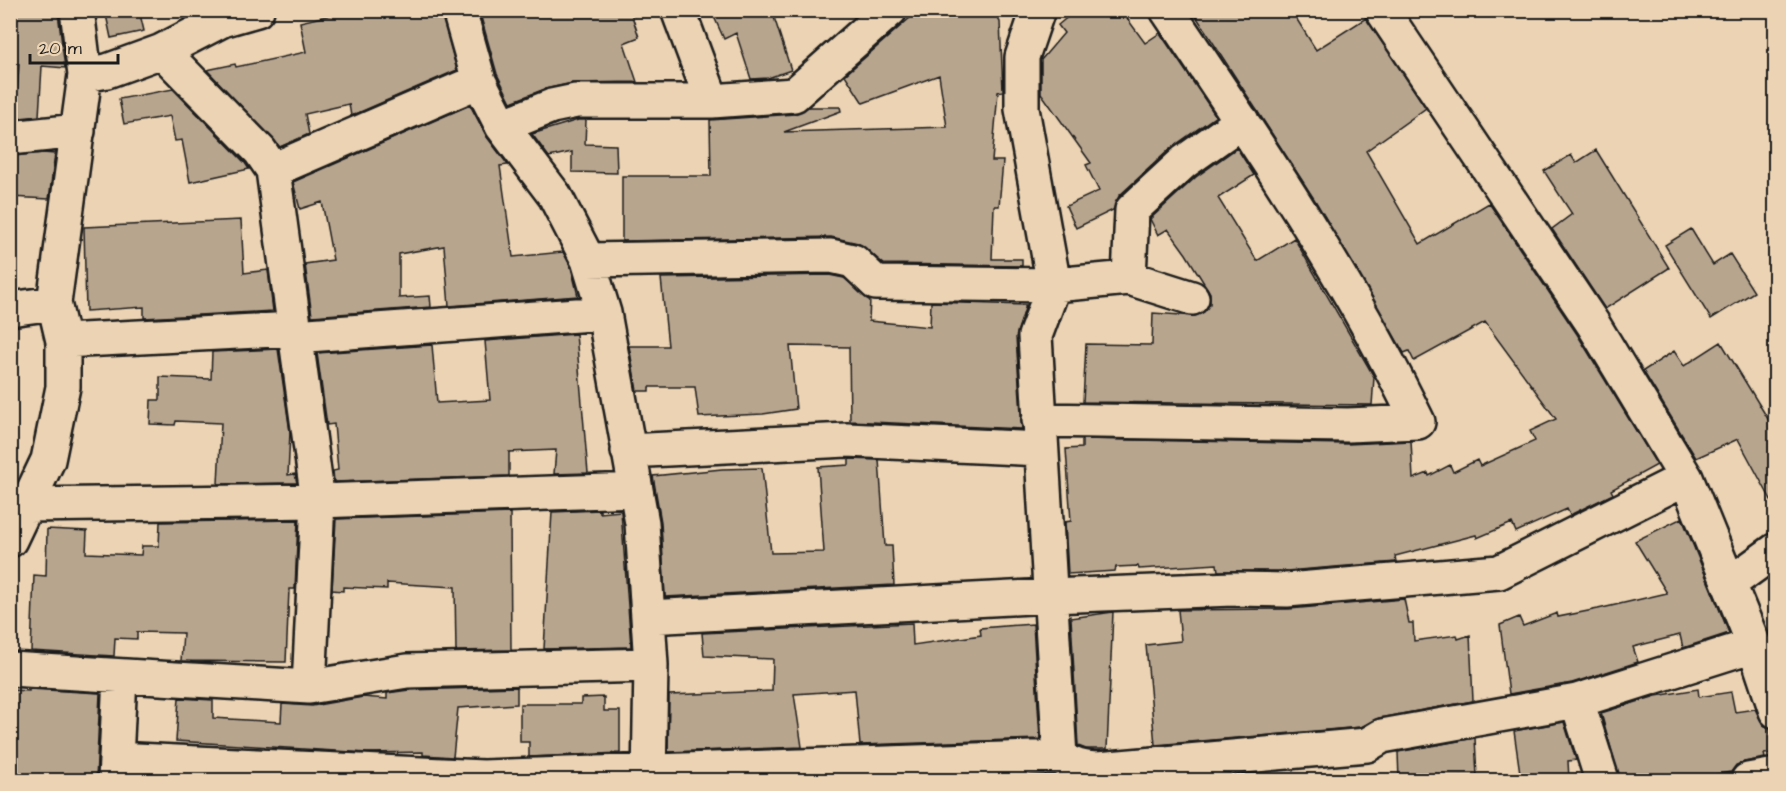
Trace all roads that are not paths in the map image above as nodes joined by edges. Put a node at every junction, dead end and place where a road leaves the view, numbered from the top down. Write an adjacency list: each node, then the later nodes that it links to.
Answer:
1 (77, 10): 10 (street)
2 (257, 10): 9 (street)
3 (459, 10): 11 (street)
4 (678, 10): 12 (street)
5 (890, 10): 12 (street)
6 (1038, 10): 20 (street)
7 (1167, 10): 13 (street)
8 (1382, 10): 29 (street)
9 (162, 51): 10 (street); 17 (street)
10 (85, 75): 15 (street)
11 (479, 81): 14 (street); 17 (street)
12 (712, 101): 14 (street)
13 (1242, 121): 19 (street); 27 (street)
14 (502, 126): 18 (street)
15 (78, 131): 16 (street); 22 (street)
16 (10, 138)
17 (273, 170): 25 (street)
18 (588, 260): 20 (street); 24 (street)
19 (1129, 278): 20 (street); 21 (street)
20 (1054, 285): 27 (street)
21 (1192, 298)
22 (54, 303): 23 (street); 26 (street)
23 (10, 309)
24 (604, 313): 25 (street); 28 (street)
25 (295, 333): 26 (street); 31 (street)
26 (63, 342): 32 (street)
27 (1040, 434): 28 (street); 35 (street)
28 (628, 451): 30 (street)
29 (1686, 478): 34 (street); 35 (street)
30 (635, 490): 31 (street); 36 (street)
31 (318, 501): 32 (street); 41 (street)
32 (16, 526)
33 (1776, 550): 34 (street)
34 (1729, 584): 37 (street)
35 (1050, 596): 36 (street); 44 (street)
36 (648, 617): 38 (street)
37 (1754, 645): 42 (street); 43 (street)
38 (651, 665): 41 (street); 47 (street)
39 (10, 669): 40 (street)
40 (120, 677): 41 (street); 45 (street)
41 (309, 687)
42 (1577, 701): 44 (street); 48 (street)
43 (1776, 711)
44 (1060, 757): 47 (street)
45 (115, 770): 47 (street)
46 (1776, 775): 49 (street)
47 (649, 776)
48 (1602, 780)
49 (1748, 780)

